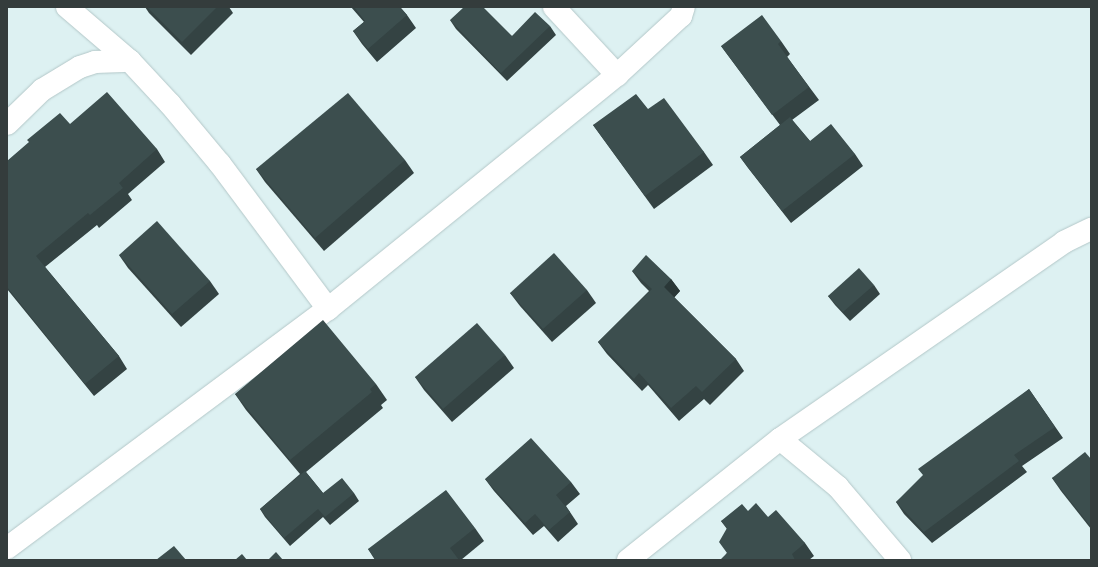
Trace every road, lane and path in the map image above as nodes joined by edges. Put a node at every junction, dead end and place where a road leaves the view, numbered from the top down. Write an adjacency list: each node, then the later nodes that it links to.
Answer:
1 (67, 7): 4 (street)
2 (554, 7): 5 (street)
3 (684, 7): 5 (street)
4 (130, 61): 6 (street); 8 (street)
5 (617, 75): 8 (street)
6 (7, 124)
7 (1091, 229): 9 (street)
8 (328, 309): 10 (street)
9 (780, 439): 11 (street); 12 (street)
10 (7, 548)
11 (628, 560)
12 (900, 560)

